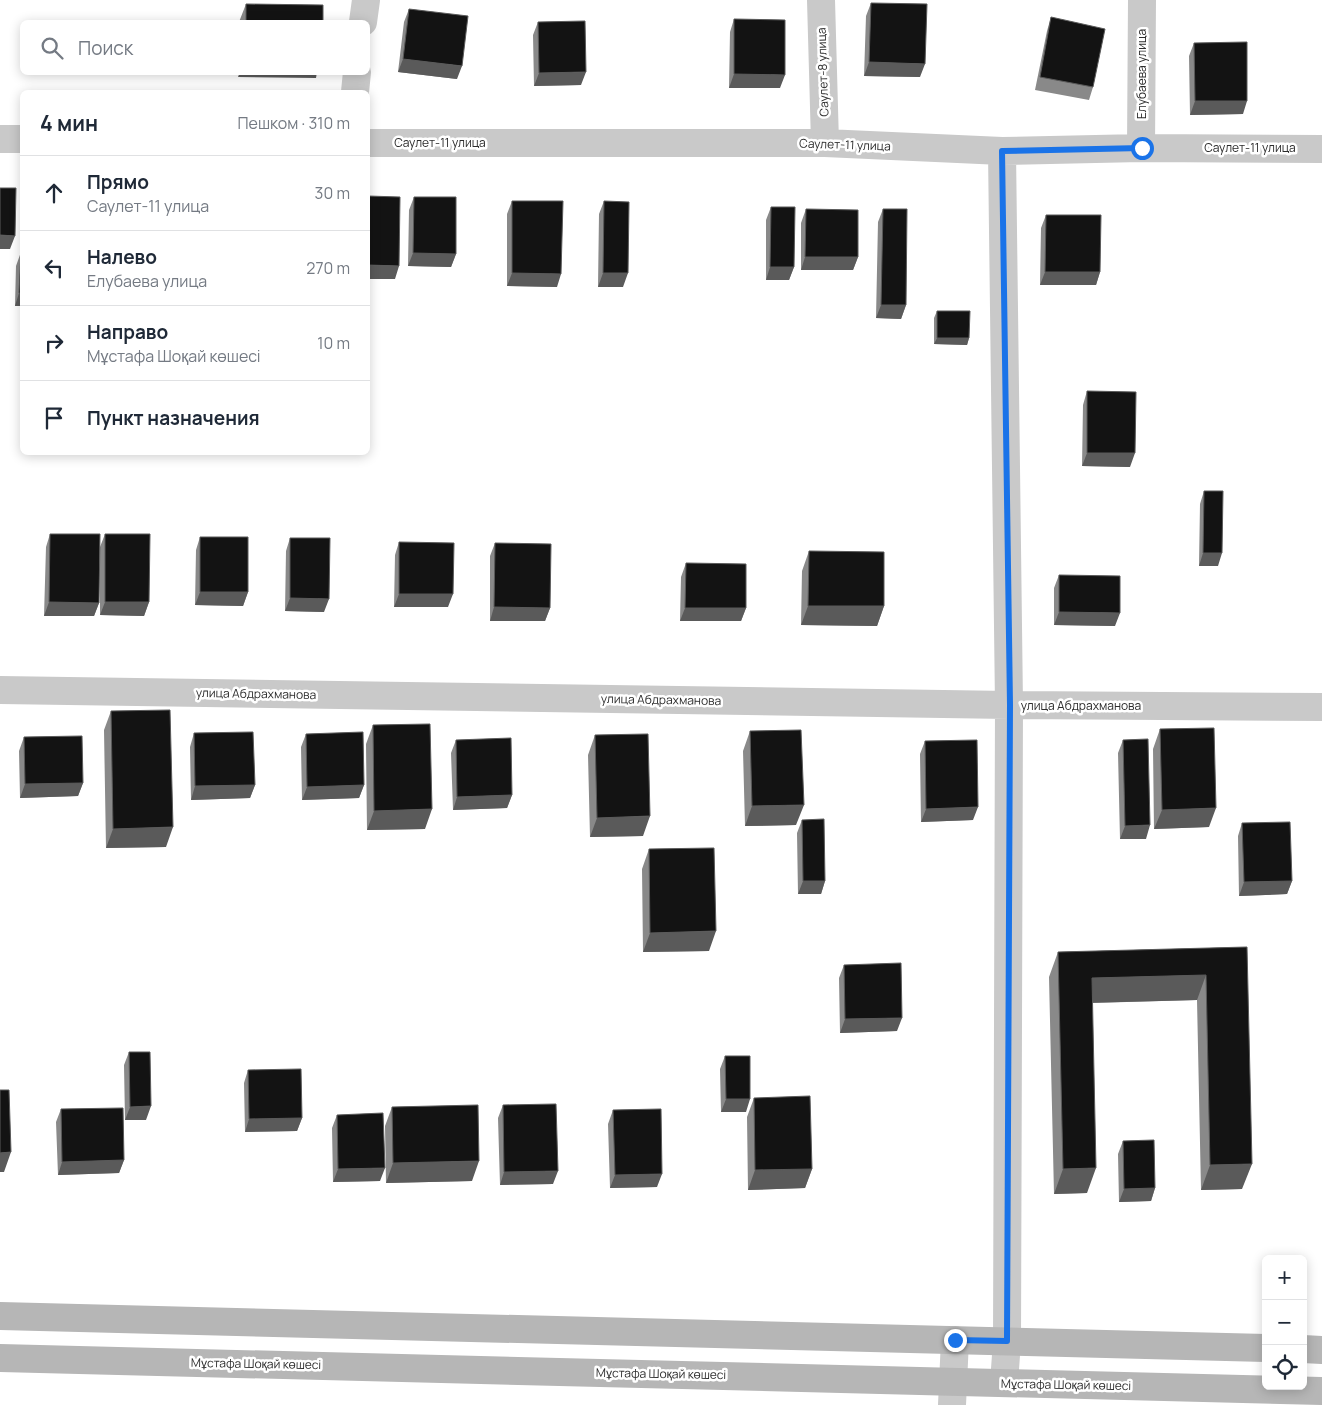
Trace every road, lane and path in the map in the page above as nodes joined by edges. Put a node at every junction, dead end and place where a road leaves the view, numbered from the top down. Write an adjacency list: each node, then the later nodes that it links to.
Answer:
1 (366, 0): 4 (street)
2 (821, 0): 10 (street, Саулет-8 улица)
3 (1142, 0): 11 (street, Елубаева улица)
4 (363, 20)
5 (357, 75): 6 (street)
6 (354, 90)
7 (0, 139): 8 (street)
8 (20, 139)
9 (370, 143): 10 (street, Саулет-11 улица)
10 (825, 143): 13 (street, Саулет-11 улица)
11 (1142, 148): 12 (street, Саулет-11 улица); 13 (street, Саулет-11 улица)
12 (1322, 149)
13 (1002, 151): 15 (street)
14 (0, 690): 15 (street, улица Абдрахманова)
15 (1010, 705): 16 (street, улица Абдрахманова); 19 (street)
16 (1322, 707)
17 (0, 1316): 18 (street)
18 (955, 1340): 19 (street); 26 (street)
19 (1007, 1341): 20 (street); 24 (street)
20 (1262, 1348)
21 (1307, 1349): 22 (street)
22 (1322, 1350)
23 (0, 1358): 26 (street, Мұстафа Шоқай көшесі)
24 (1004, 1383): 26 (street, Мұстафа Шоқай көшесі); 27 (street, Мұстафа Шоқай көшесі)
25 (1322, 1391): 27 (street, Мұстафа Шоқай көшесі)
26 (952, 1393)
27 (1264, 1397)

